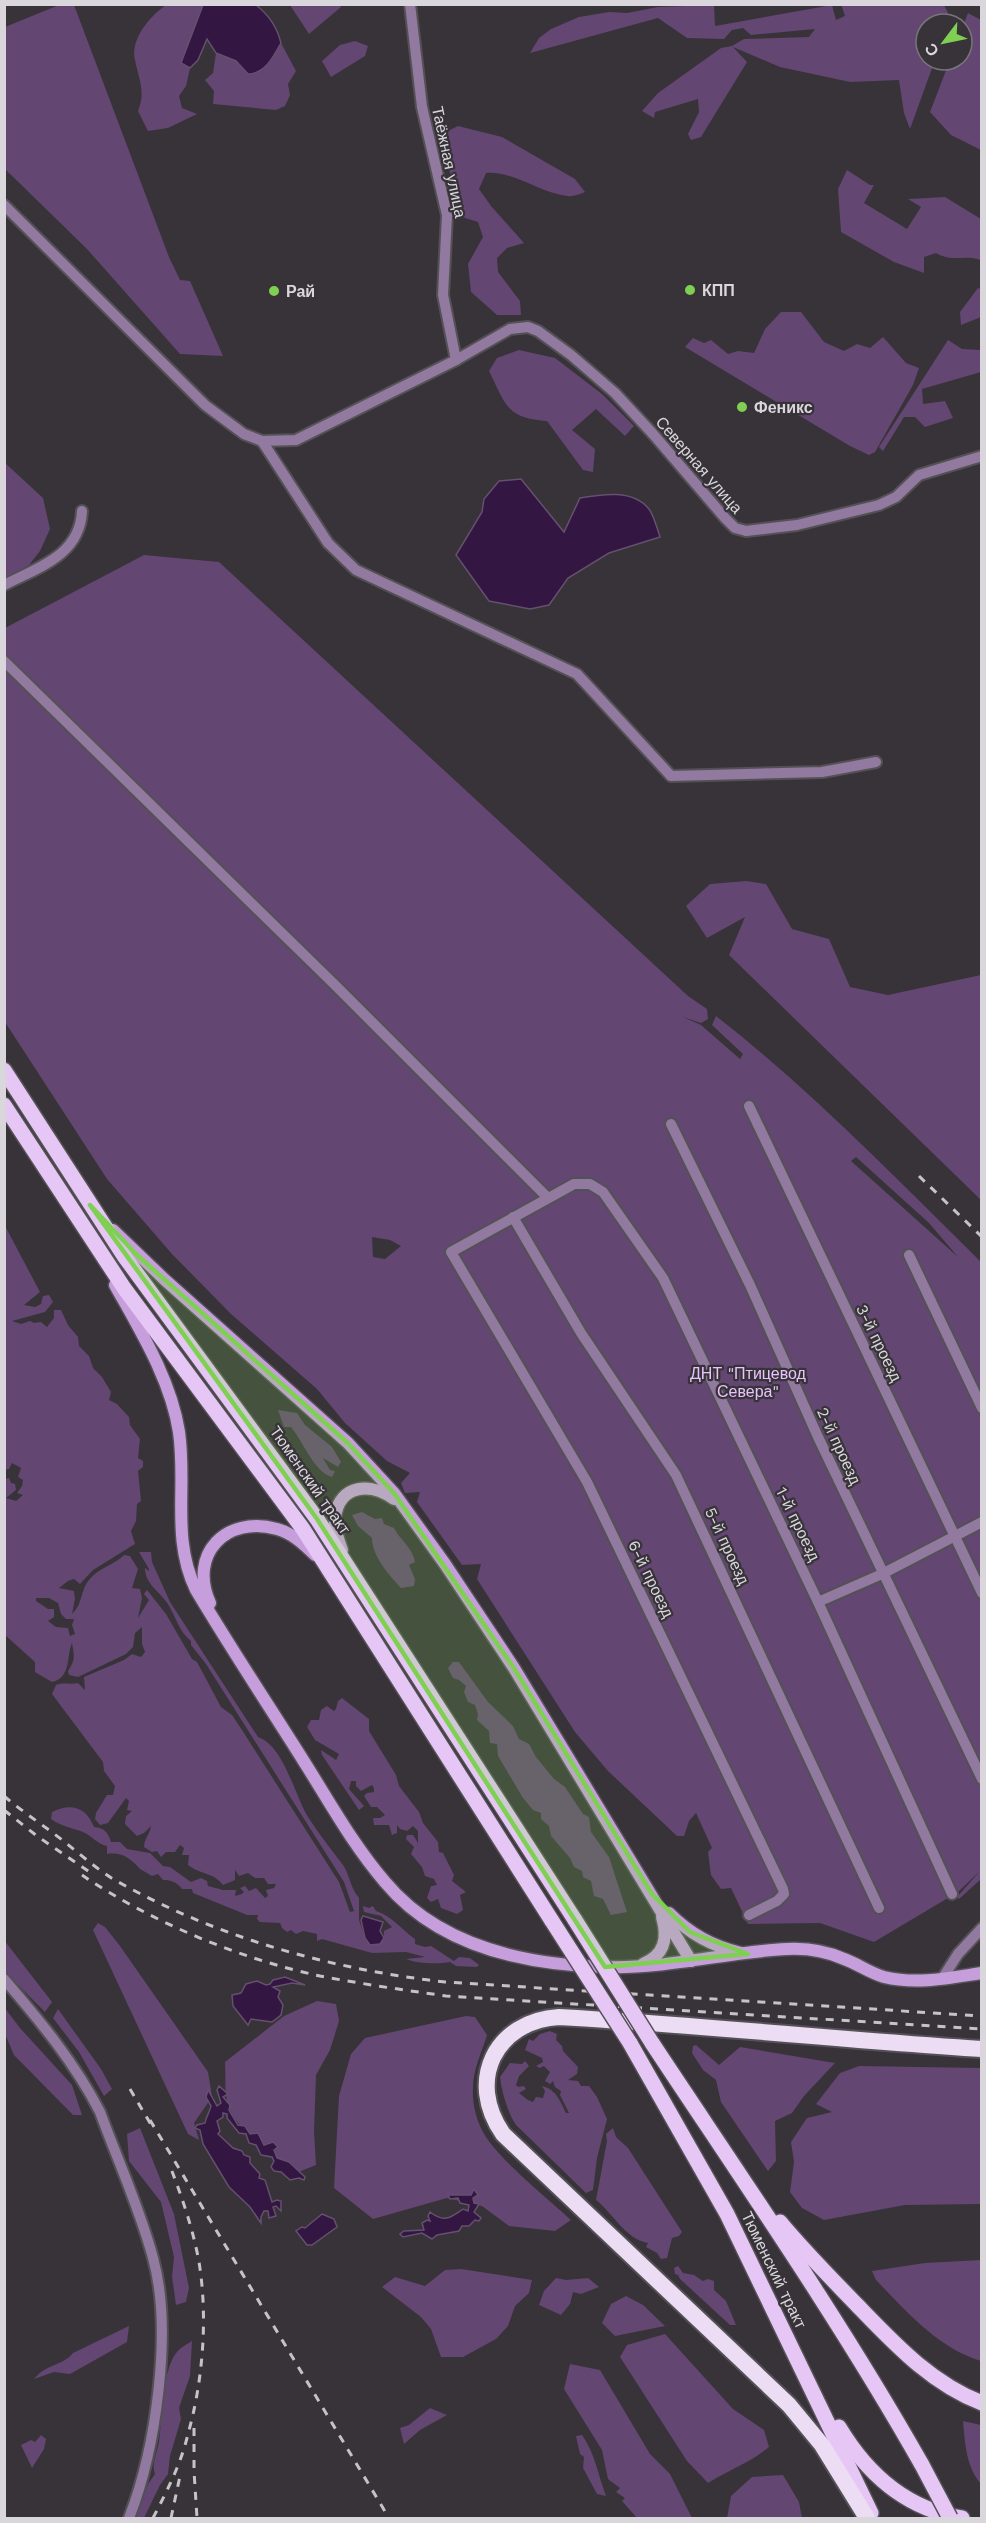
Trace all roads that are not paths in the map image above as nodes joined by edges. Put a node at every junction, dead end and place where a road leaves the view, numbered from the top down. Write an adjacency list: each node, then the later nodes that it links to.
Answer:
1 (410, 4): 3 (street, Таёжная улица)
2 (4, 205): 4 (street)
3 (456, 360): 4 (street, Северная улица); 5 (street, Северная улица)
4 (262, 441): 9 (street)
5 (981, 456)
6 (82, 511): 7 (street)
7 (4, 585)
8 (4, 661): 14 (street)
9 (876, 762)
10 (4, 1070): 15 (main road, Тюменский тракт)
11 (4, 1105): 17 (main road, Тюменский тракт)
12 (748, 1106): 22 (street, 3-й проезд)
13 (671, 1124): 24 (street, 2-й проезд)
14 (547, 1197): 16 (street); 27 (street, 1-й проезд)
15 (90, 1205): 20 (main road); 23 (main road, Тюменский тракт)
16 (513, 1217): 32 (street, 5-й проезд); 33 (street, 6-й проезд)
17 (82, 1226): 25 (main road, Тюменский тракт); 28 (main road)
18 (909, 1255): 19 (street)
19 (981, 1408)
20 (412, 1517): 23 (main road); 30 (main road)
21 (981, 1522): 22 (street)
22 (955, 1537): 24 (street); 26 (street, 3-й проезд)
23 (348, 1567): 42 (main road, Тюменский тракт, bridge)
24 (882, 1574): 27 (street); 29 (street, 2-й проезд)
25 (333, 1576): 28 (main road); 43 (main road, Тюменский тракт, bridge)
26 (981, 1593)
27 (818, 1602): 31 (street, 1-й проезд)
28 (222, 1632): 37 (main road)
29 (981, 1779)
30 (652, 1894): 35 (main road); 36 (main road); 37 (main road)
31 (952, 1894)
32 (879, 1908)
33 (749, 1915)
34 (981, 1928): 40 (street)
35 (748, 1954): 36 (main road); 40 (main road)
36 (691, 1961): 37 (main road)
37 (636, 1967)
38 (981, 1973): 40 (main road)
39 (4, 1979): 45 (street)
40 (942, 1979)
41 (981, 2049): 46 (highway)
42 (739, 2174): 44 (main road); 48 (main road, Тюменский тракт, bridge)
43 (780, 2322): 47 (main road, Тюменский тракт); 49 (main road)
44 (981, 2403)
45 (129, 2518)
46 (867, 2518)
47 (874, 2518)
48 (950, 2518)
49 (962, 2518)

